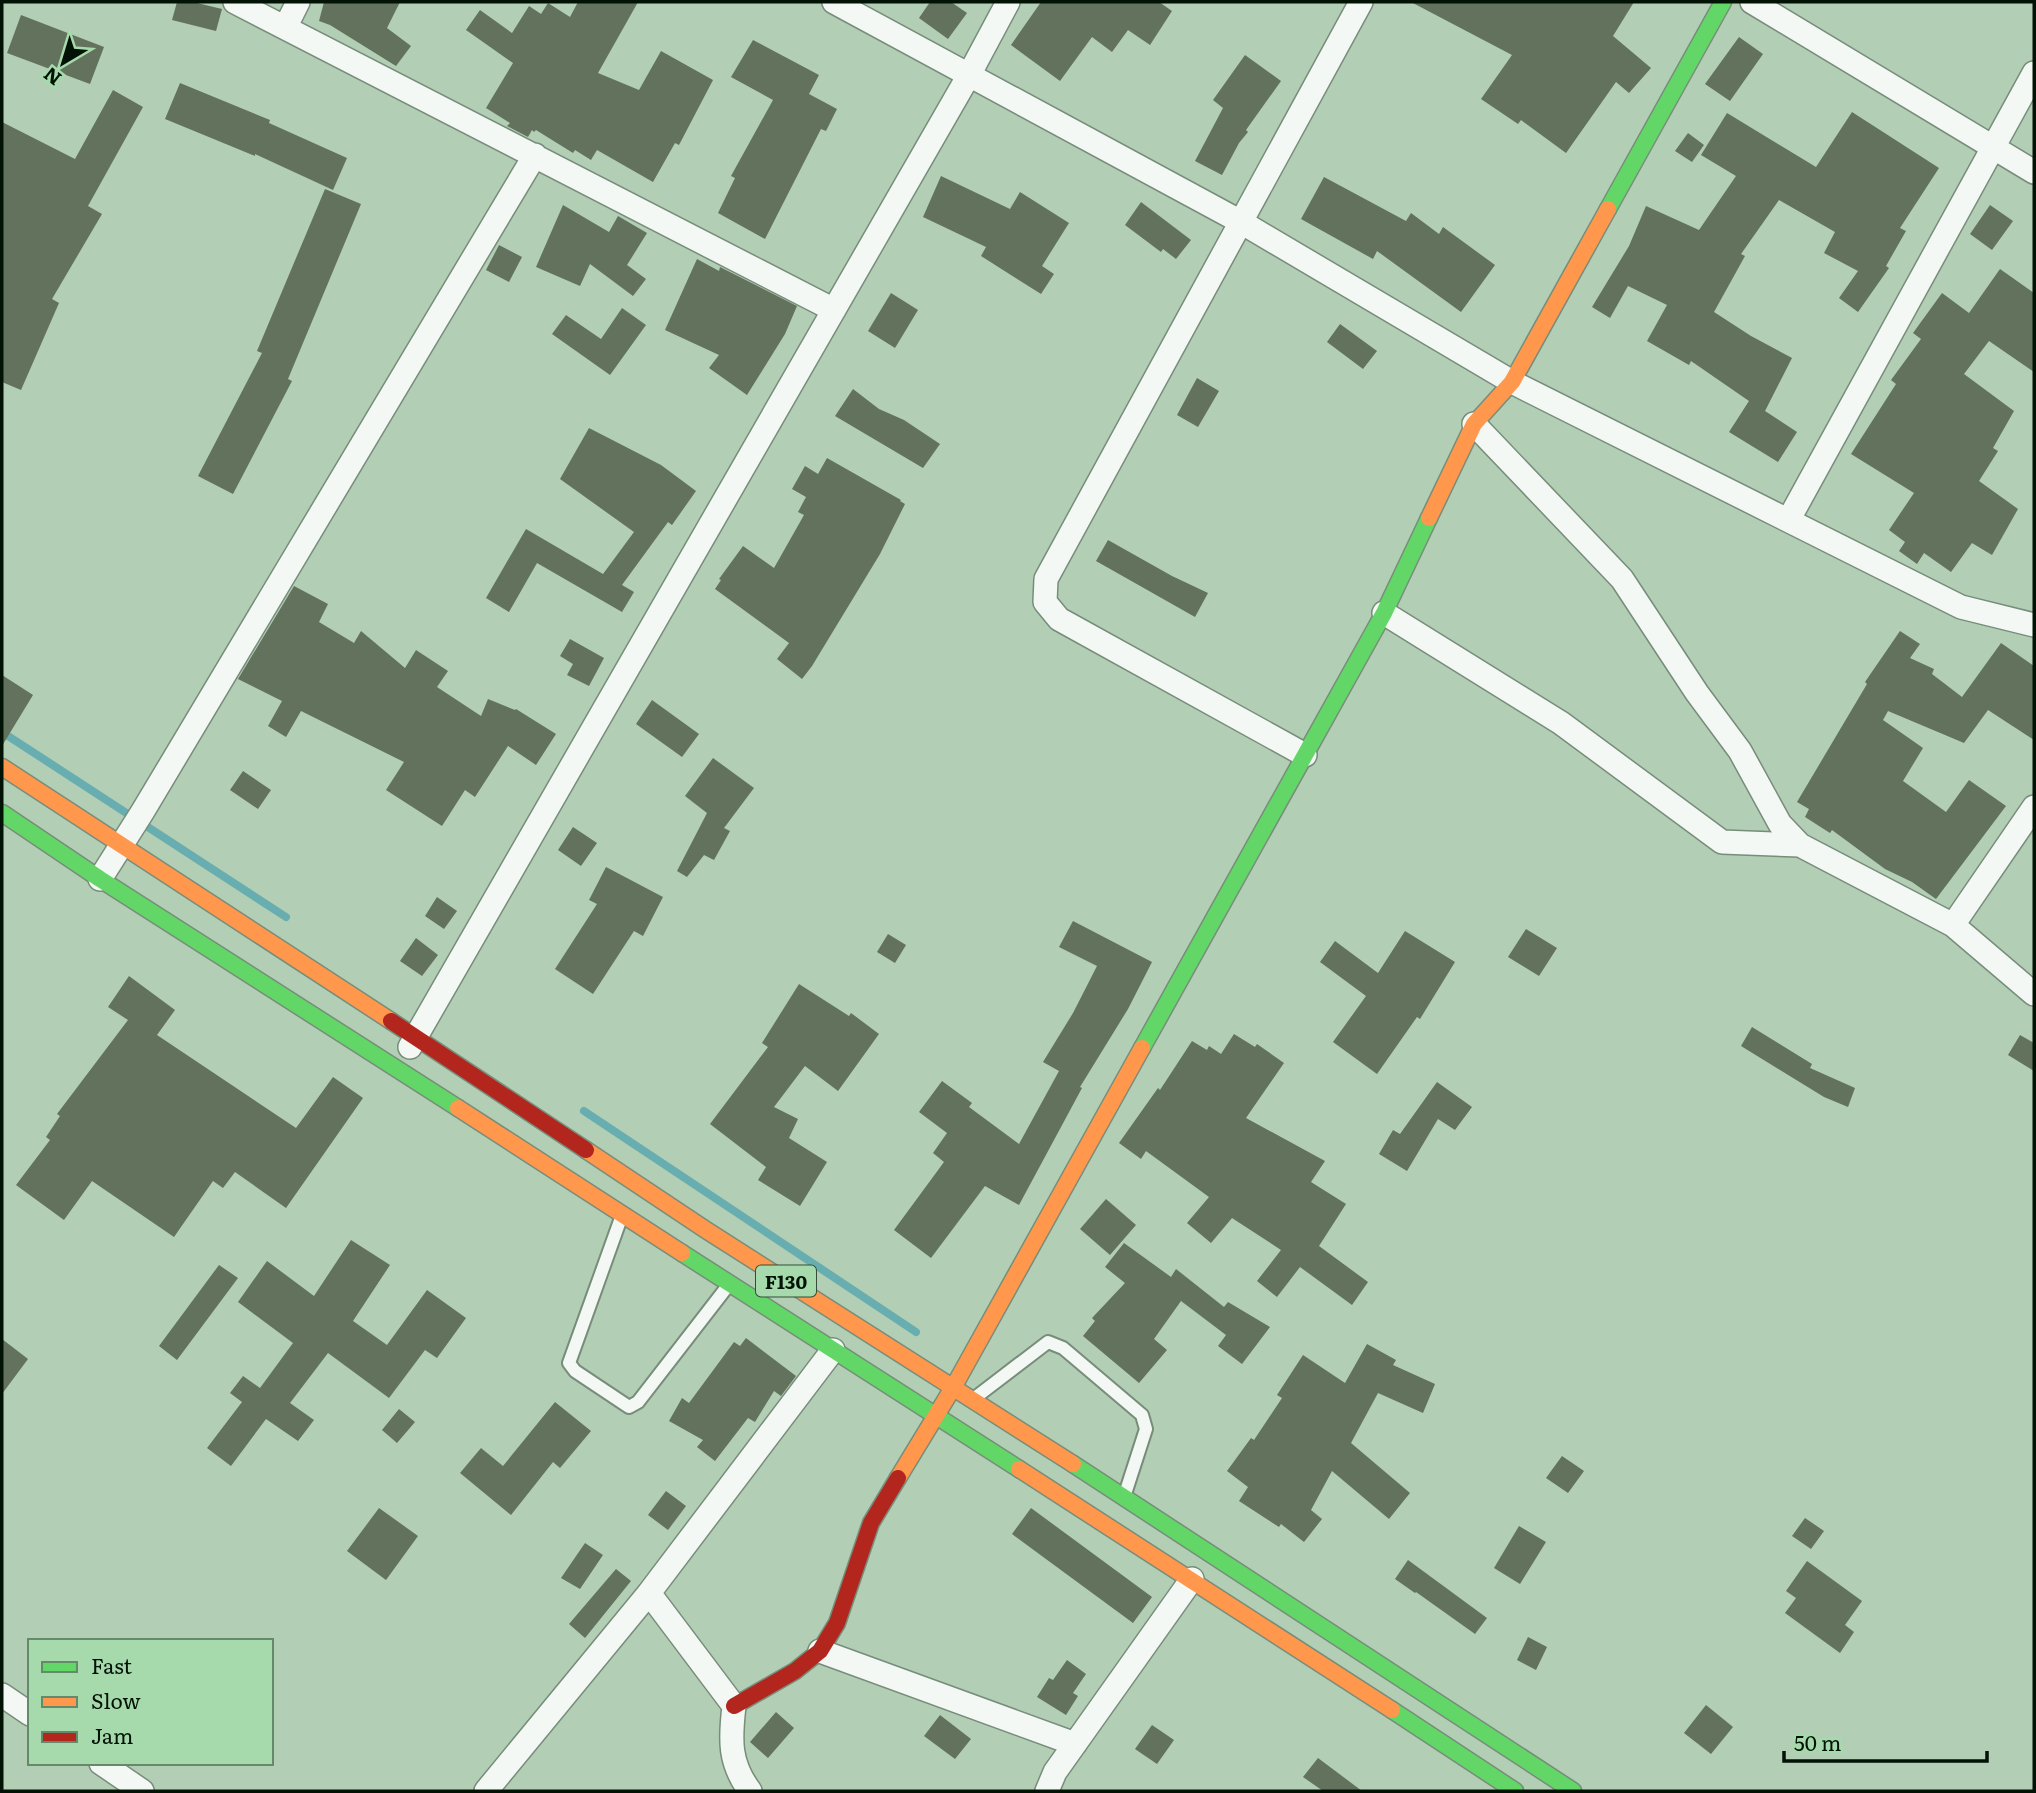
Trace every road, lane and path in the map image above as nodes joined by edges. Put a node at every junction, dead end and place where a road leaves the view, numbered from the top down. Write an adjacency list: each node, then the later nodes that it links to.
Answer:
1 (235, 2): 8 (street)
2 (299, 2): 8 (street)
3 (834, 2): 10 (street)
4 (1008, 2): 10 (street)
5 (1361, 2): 14 (street)
6 (1723, 2): 16 (main road)
7 (1752, 2): 11 (street)
8 (286, 26): 12 (street)
9 (2034, 73): 11 (street)
10 (969, 75): 14 (street); 15 (street)
11 (1993, 148): 13 (street); 18 (street)
12 (535, 155): 15 (street); 25 (street)
13 (2034, 172)
14 (1241, 222): 16 (street); 21 (street)
15 (834, 310): 30 (street)
16 (1512, 382): 17 (main road); 18 (street)
17 (1474, 424): 19 (main road); 26 (street)
18 (1789, 519): 20 (street)
19 (1384, 613): 21 (main road); 26 (street)
20 (2034, 625)
21 (1305, 755): 35 (main road)
22 (2, 768): 25 (main road, F130)
23 (2034, 807): 28 (street)
24 (2, 813): 27 (main road, F130)
25 (126, 839): 27 (street); 30 (main road, F130)
26 (1801, 845): 28 (street)
27 (100, 879): 31 (main road, F130)
28 (1953, 925): 29 (street)
29 (2034, 994)
30 (416, 1037): 31 (street); 35 (main road, F130)
31 (398, 1069): 32 (main road, F130)
32 (622, 1215): 33 (main road, F130); 33 (lane)
33 (729, 1284): 34 (main road, F130)
34 (833, 1350): 37 (main road, F130); 40 (street)
35 (954, 1386): 36 (main road, F130); 37 (main road)
36 (974, 1399): 38 (main road, F130); 38 (lane)
37 (935, 1416): 39 (main road, F130); 41 (main road)
38 (1124, 1497): 52 (main road, F130)
39 (1192, 1579): 45 (street); 51 (main road, F130)
40 (649, 1593): 43 (street); 49 (street)
41 (820, 1651): 43 (main road); 45 (street)
42 (2, 1695): 44 (street)
43 (734, 1706): 47 (street)
44 (28, 1713)
45 (1075, 1744): 50 (street)
46 (104, 1765): 48 (street)
47 (740, 1786)
48 (142, 1791)
49 (486, 1791)
50 (1047, 1791)
51 (1515, 1791)
52 (1573, 1791)

